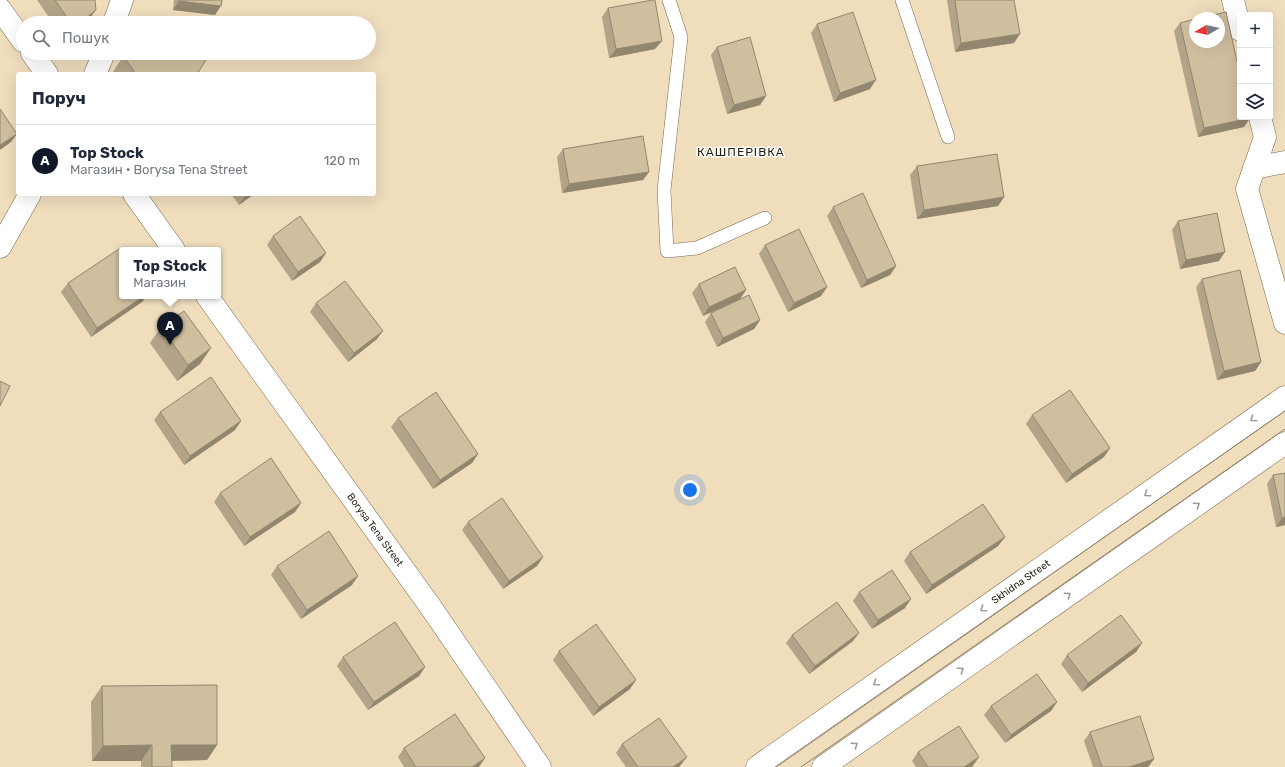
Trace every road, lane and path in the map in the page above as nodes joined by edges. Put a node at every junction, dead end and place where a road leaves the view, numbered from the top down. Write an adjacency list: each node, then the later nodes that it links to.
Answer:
1 (122, 0): 6 (street)
2 (670, 0): 19 (lane)
3 (902, 0): 14 (lane)
4 (1233, 0): 7 (street)
5 (0, 9): 8 (street)
6 (116, 16)
7 (1237, 17)
8 (16, 31)
9 (37, 60): 11 (street)
10 (101, 60): 12 (street)
11 (46, 72)
12 (96, 72)
13 (1261, 120): 16 (street)
14 (948, 137)
15 (1285, 162): 16 (street)
16 (1254, 168): 23 (street)
17 (29, 196): 20 (street)
18 (135, 196): 21 (street)
19 (766, 218)
20 (0, 247)
21 (172, 247)
22 (209, 299): 26 (street, Borysa Tena Street)
23 (1285, 323)
24 (1285, 397): 27 (street, Skhidna Street, one-way to 27)
25 (1285, 443): 28 (street, one-way to 25)
26 (540, 767)
27 (757, 767)
28 (823, 767)

